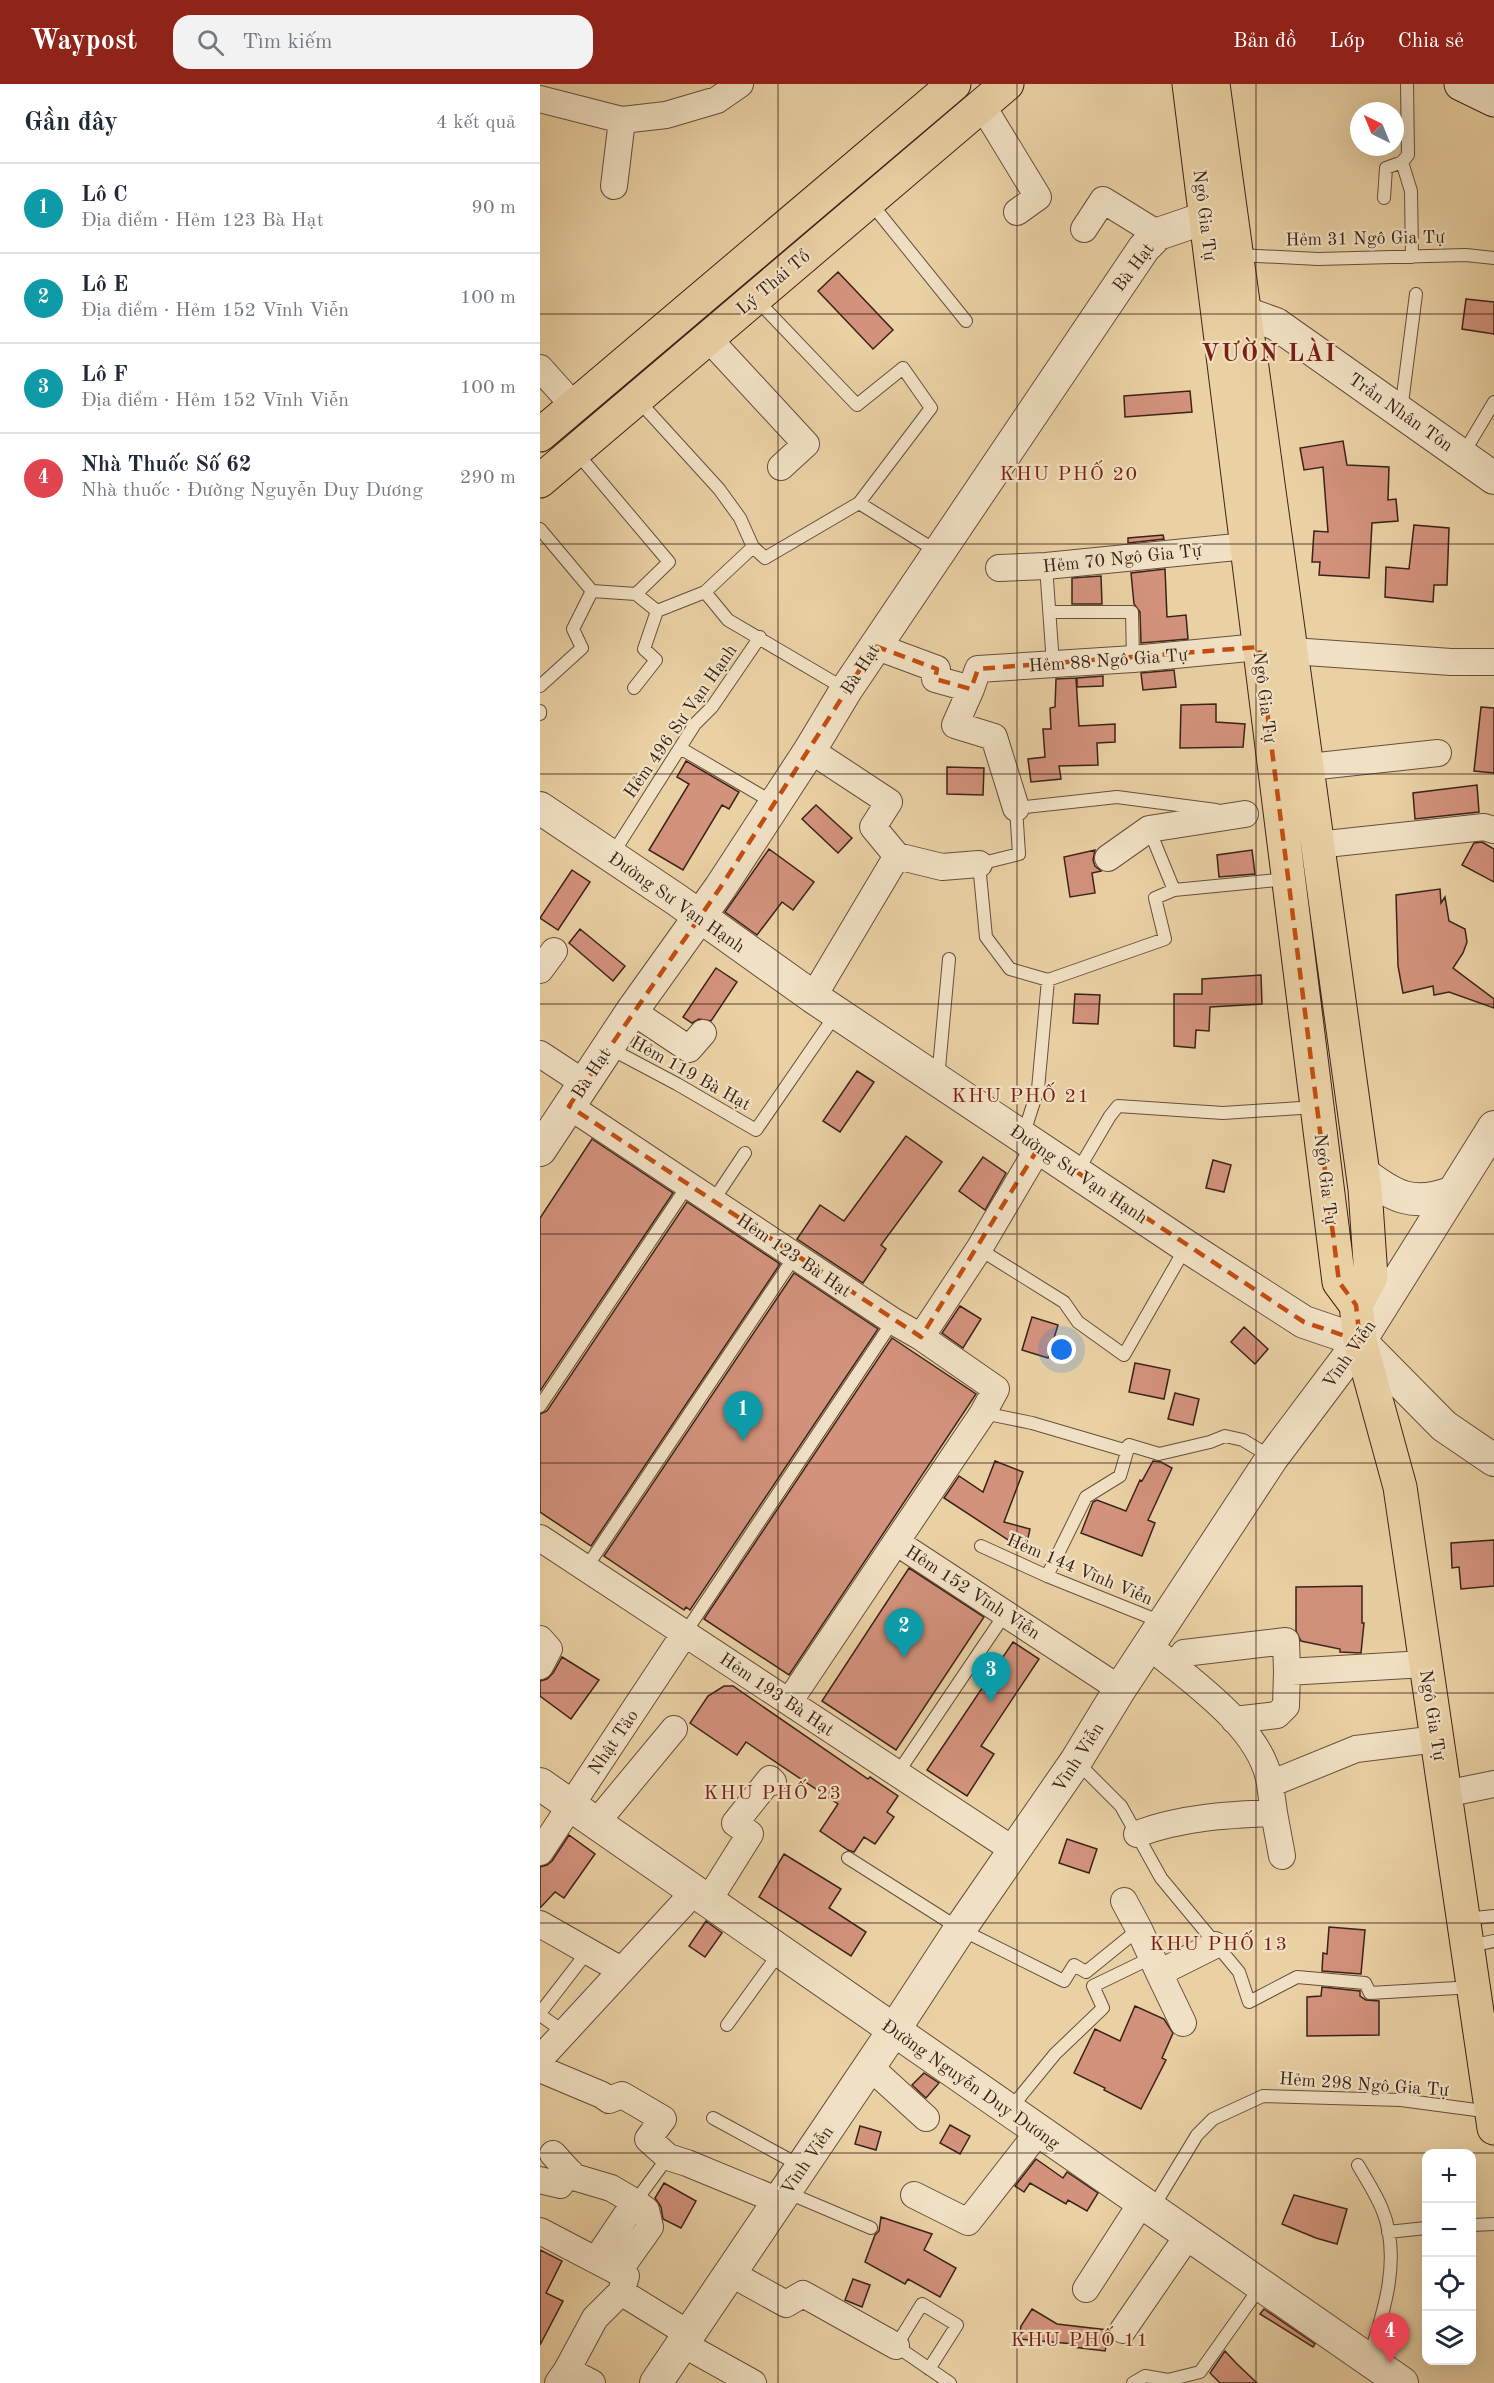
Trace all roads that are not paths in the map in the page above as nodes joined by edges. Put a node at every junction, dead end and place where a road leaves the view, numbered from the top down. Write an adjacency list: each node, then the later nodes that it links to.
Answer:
1 (740, 84): 11 (street)
2 (954, 84): 31 (main road, Lý Thái Tổ)
3 (1007, 84): 10 (main road, Lý Thái Tổ)
4 (1189, 84): 17 (main road, Ngô Gia Tự)
5 (1212, 84): 20 (main road, Ngô Gia Tự)
6 (1407, 84): 12 (lane)
7 (1461, 84): 9 (main road)
8 (540, 99): 11 (street)
9 (1494, 100)
10 (982, 105): 15 (main road, Lý Thái Tổ); 16 (street)
11 (622, 120): 13 (street)
12 (1402, 162): 14 (lane); 21 (lane)
13 (614, 186)
14 (1384, 198)
15 (870, 201): 24 (main road, Lý Thái Tổ); 26 (lane)
16 (1017, 212)
17 (1205, 218): 19 (street, Bà Hạt); 41 (main road, Ngô Gia Tự)
18 (1084, 229): 19 (street)
19 (1158, 234): 43 (street, Bà Hạt)
20 (1236, 255): 21 (lane, Hẻm 31 Ngô Gia Tự); 25 (main road, Ngô Gia Tự)
21 (1412, 256): 22 (lane, Hẻm 31 Ngô Gia Tự)
22 (1494, 258)
23 (1416, 294): 32 (lane)
24 (755, 298): 27 (main road, Lý Thái Tổ); 39 (lane)
25 (1245, 312): 32 (street, Trần Nhân Tôn); 54 (main road, Ngô Gia Tự)
26 (966, 321)
27 (708, 338): 29 (main road, Lý Thái Tổ); 36 (street)
28 (540, 368): 31 (street)
29 (636, 399): 34 (main road, Lý Thái Tổ); 42 (lane)
30 (1494, 402): 35 (lane)
31 (574, 406): 33 (main road, Lý Thái Tổ)
32 (1401, 412): 35 (street, Trần Nhân Tôn)
33 (540, 435)
34 (575, 451): 38 (main road, Lý Thái Tổ); 48 (lane)
35 (1462, 455): 37 (street, Trần Nhân Tôn)
36 (781, 467)
37 (1494, 478)
38 (540, 481)
39 (859, 503): 42 (lane); 43 (lane)
40 (540, 529): 46 (lane)
41 (1246, 546): 44 (street, Hẻm 70 Ngô Gia Tự); 53 (main road, Ngô Gia Tự)
42 (753, 547): 47 (lane)
43 (938, 552): 52 (street, Bà Hạt)
44 (1046, 567): 45 (street, Hẻm 70 Ngô Gia Tự); 50 (lane)
45 (999, 568)
46 (592, 591): 48 (lane); 58 (lane)
47 (705, 592): 49 (lane); 51 (lane)
48 (636, 594): 49 (lane)
49 (657, 611): 59 (lane)
50 (1050, 612): 55 (lane); 57 (lane)
51 (760, 637): 61 (lane); 62 (lane, Hẻm 496 Sư Vạn Hạnh)
52 (875, 646): 60 (street); 61 (street, Bà Hạt)
53 (1259, 647): 55 (street, Hẻm 88 Ngô Gia Tự); 69 (main road, Ngô Gia Tự)
54 (1292, 651): 56 (street); 65 (main road, Ngô Gia Tự)
55 (1133, 659): 57 (street, Hẻm 88 Ngô Gia Tự)
56 (1494, 662)
57 (1053, 664): 60 (street, Hẻm 88 Ngô Gia Tự)
58 (540, 686)
59 (634, 688)
60 (970, 689): 68 (street)
61 (846, 690): 63 (street, Bà Hạt)
62 (680, 748): 66 (lane); 73 (lane, Hẻm 496 Sư Vạn Hạnh)
63 (810, 750): 66 (street, Bà Hạt); 74 (street)
64 (1438, 753): 65 (street)
65 (1309, 767): 72 (main road, Ngô Gia Tự)
66 (776, 803): 79 (street, Bà Hạt)
67 (540, 808): 73 (street, Đường Sư Vạn Hạnh)
68 (1016, 808): 69 (lane); 76 (lane)
69 (1263, 813): 70 (street); 77 (main road, Ngô Gia Tự)
70 (1149, 829): 75 (street); 78 (lane)
71 (1494, 830): 72 (street)
72 (1317, 845): 95 (main road, Ngô Gia Tự)
73 (611, 856): 79 (street, Đường Sư Vạn Hạnh)
74 (897, 856): 76 (street); 82 (street)
75 (1108, 858)
76 (979, 864): 81 (lane)
77 (1288, 879): 78 (lane); 89 (main road, Ngô Gia Tự)
78 (1174, 890): 81 (lane)
79 (699, 917): 82 (street, Đường Sư Vạn Hạnh); 83 (street, Bà Hạt)
80 (949, 959): 87 (lane)
81 (1048, 980): 91 (lane)
82 (825, 1005): 85 (lane, Hẻm 119 Bà Hạt); 87 (street, Đường Sư Vạn Hạnh)
83 (632, 1011): 84 (street); 85 (street, Bà Hạt)
84 (703, 1033)
85 (608, 1048): 88 (street, Bà Hạt)
86 (540, 1054): 88 (street, Hẻm 123 Bà Hạt)
87 (938, 1080): 91 (street, Đường Sư Vạn Hạnh)
88 (577, 1095): 92 (street, Bà Hạt); 96 (street, Hẻm 123 Bà Hạt)
89 (1317, 1107): 94 (lane); 102 (main road, Ngô Gia Tự)
90 (1494, 1127): 97 (street, Vĩnh Viễn)
91 (1031, 1142): 94 (street, Đường Sư Vạn Hạnh); 100 (street)
92 (540, 1150)
93 (745, 1153): 98 (lane)
94 (1077, 1172): 99 (street, Đường Sư Vạn Hạnh)
95 (1363, 1173): 97 (street); 102 (main road, Ngô Gia Tự)
96 (688, 1185): 98 (street, Hẻm 123 Bà Hạt); 106 (lane)
97 (1451, 1193): 105 (street, Vĩnh Viễn)
98 (713, 1201): 101 (street, Hẻm 123 Bà Hạt)
99 (1186, 1246): 100 (lane); 105 (street, Đường Sư Vạn Hạnh)
100 (979, 1249): 104 (street)
101 (795, 1256): 103 (street, Hẻm 123 Bà Hạt); 114 (lane)
102 (1356, 1305): 105 (main road, Ngô Gia Tự)
103 (893, 1321): 104 (street, Hẻm 123 Bà Hạt); 117 (lane)
104 (921, 1336): 107 (street, Hẻm 123 Bà Hạt)
105 (1360, 1341): 109 (street, Đường Sư Vạn Hạnh); 110 (street, Vĩnh Viễn); 120 (main road, Ngô Gia Tự)
106 (540, 1406)
107 (983, 1413): 108 (lane); 112 (street, Hẻm 152 Vĩnh Viễn)
108 (1129, 1445): 110 (lane); 115 (lane)
109 (1491, 1452)
110 (1272, 1458): 118 (street, Vĩnh Viễn)
111 (540, 1538): 114 (street, Hẻm 193 Bà Hạt)
112 (896, 1542): 116 (street, Hẻm 152 Vĩnh Viễn); 125 (street)
113 (981, 1546): 115 (lane, Hẻm 144 Vĩnh Viễn)
114 (586, 1568): 117 (street, Hẻm 193 Bà Hạt)
115 (1047, 1576): 118 (lane, Hẻm 144 Vĩnh Viễn)
116 (1005, 1614): 124 (street, Hẻm 152 Vĩnh Viễn); 130 (lane)
117 (686, 1634): 125 (street, Hẻm 193 Bà Hạt); 136 (street, Nhật Tảo)
118 (1157, 1635): 122 (street); 124 (street, Vĩnh Viễn)
119 (540, 1640): 121 (street)
120 (1425, 1664): 123 (street); 128 (main road, Ngô Gia Tự)
121 (540, 1666)
122 (1174, 1666): 123 (street); 126 (street)
123 (1287, 1672): 126 (street)
124 (1120, 1689): 129 (street, Vĩnh Viễn)
125 (789, 1702): 130 (street, Hẻm 193 Bà Hạt)
126 (1233, 1720): 133 (street)
127 (674, 1730): 138 (street)
128 (1437, 1739): 133 (street); 135 (main road, Ngô Gia Tự)
129 (1076, 1761): 139 (lane); 140 (street, Vĩnh Viễn)
130 (897, 1774): 140 (street, Hẻm 193 Bà Hạt)
131 (773, 1782): 144 (street)
132 (540, 1784): 136 (street, Đường Nguyễn Duy Dương)
133 (1270, 1784): 137 (street)
134 (1494, 1784): 135 (street)
135 (1445, 1794): 149 (main road, Ngô Gia Tự)
136 (571, 1806): 138 (street, Đường Nguyễn Duy Dương); 141 (street, Nhật Tảo)
137 (1274, 1813): 139 (street); 142 (street)
138 (596, 1823): 144 (street, Đường Nguyễn Duy Dương)
139 (1137, 1834): 150 (lane)
140 (1015, 1851): 147 (street, Vĩnh Viễn)
141 (540, 1852)
142 (1281, 1856)
143 (848, 1858): 147 (lane)
144 (701, 1896): 152 (street, Đường Nguyễn Duy Dương); 154 (street)
145 (1124, 1901): 148 (street)
146 (540, 1924): 151 (street)
147 (960, 1929): 148 (lane); 159 (street, Vĩnh Viễn)
148 (1139, 1929): 153 (street)
149 (1480, 1931): 155 (main road, Ngô Gia Tự)
150 (1215, 1945): 153 (street); 155 (lane)
151 (588, 1951): 154 (street); 156 (lane)
152 (780, 1951): 158 (lane); 159 (street, Đường Nguyễn Duy Dương)
153 (1156, 1965): 157 (street); 164 (lane)
154 (621, 1970): 160 (street)
155 (1474, 1987): 167 (main road, Ngô Gia Tự)
156 (540, 2014): 160 (lane)
157 (1183, 2022)
158 (727, 2025)
159 (894, 2031): 162 (street, Vĩnh Viễn); 164 (street, Đường Nguyễn Duy Dương)
160 (564, 2032): 161 (street)
161 (540, 2059)
162 (870, 2067): 166 (street); 172 (street, Vĩnh Viễn)
163 (540, 2069): 169 (street)
164 (1010, 2110): 168 (street, Đường Nguyễn Duy Dương)
165 (713, 2118): 172 (lane)
166 (926, 2118)
167 (1493, 2120): 175 (lane, Hẻm 298 Ngô Gia Tự)
168 (1039, 2131): 173 (street); 175 (street, Đường Nguyễn Duy Dương)
169 (668, 2157): 172 (street); 174 (lane)
170 (1358, 2165): 181 (lane)
171 (540, 2180): 174 (street)
172 (789, 2186): 178 (lane); 184 (street, Vĩnh Viễn)
173 (914, 2195)
174 (635, 2202): 183 (street); 185 (street)
175 (1147, 2206): 182 (street, Đường Nguyễn Duy Dương); 187 (street)
176 (1494, 2224): 177 (lane)
177 (1476, 2225)
178 (871, 2228)
179 (1422, 2228): 181 (lane)
180 (540, 2231): 183 (street)
181 (1388, 2232): 191 (lane)
182 (1189, 2234): 186 (street, Đường Nguyễn Duy Dương); 188 (street)
183 (596, 2260): 185 (street)
184 (730, 2274): 189 (street, Vĩnh Viễn); 190 (street)
185 (620, 2282): 189 (street); 193 (street)
186 (1262, 2285): 191 (street, Đường Nguyễn Duy Dương); 194 (lane)
187 (1086, 2289)
188 (1123, 2330)
189 (686, 2339): 196 (street, Vĩnh Viễn); 197 (street)
190 (896, 2346): 192 (lane); 192 (lane)
191 (1368, 2360): 200 (street, Đường Nguyễn Duy Dương)
192 (929, 2369): 198 (lane)
193 (563, 2376): 195 (street)
194 (1170, 2381): 199 (lane)
195 (592, 2383)
196 (656, 2383)
197 (753, 2383)
198 (950, 2383)
199 (1133, 2383)
200 (1402, 2383)

